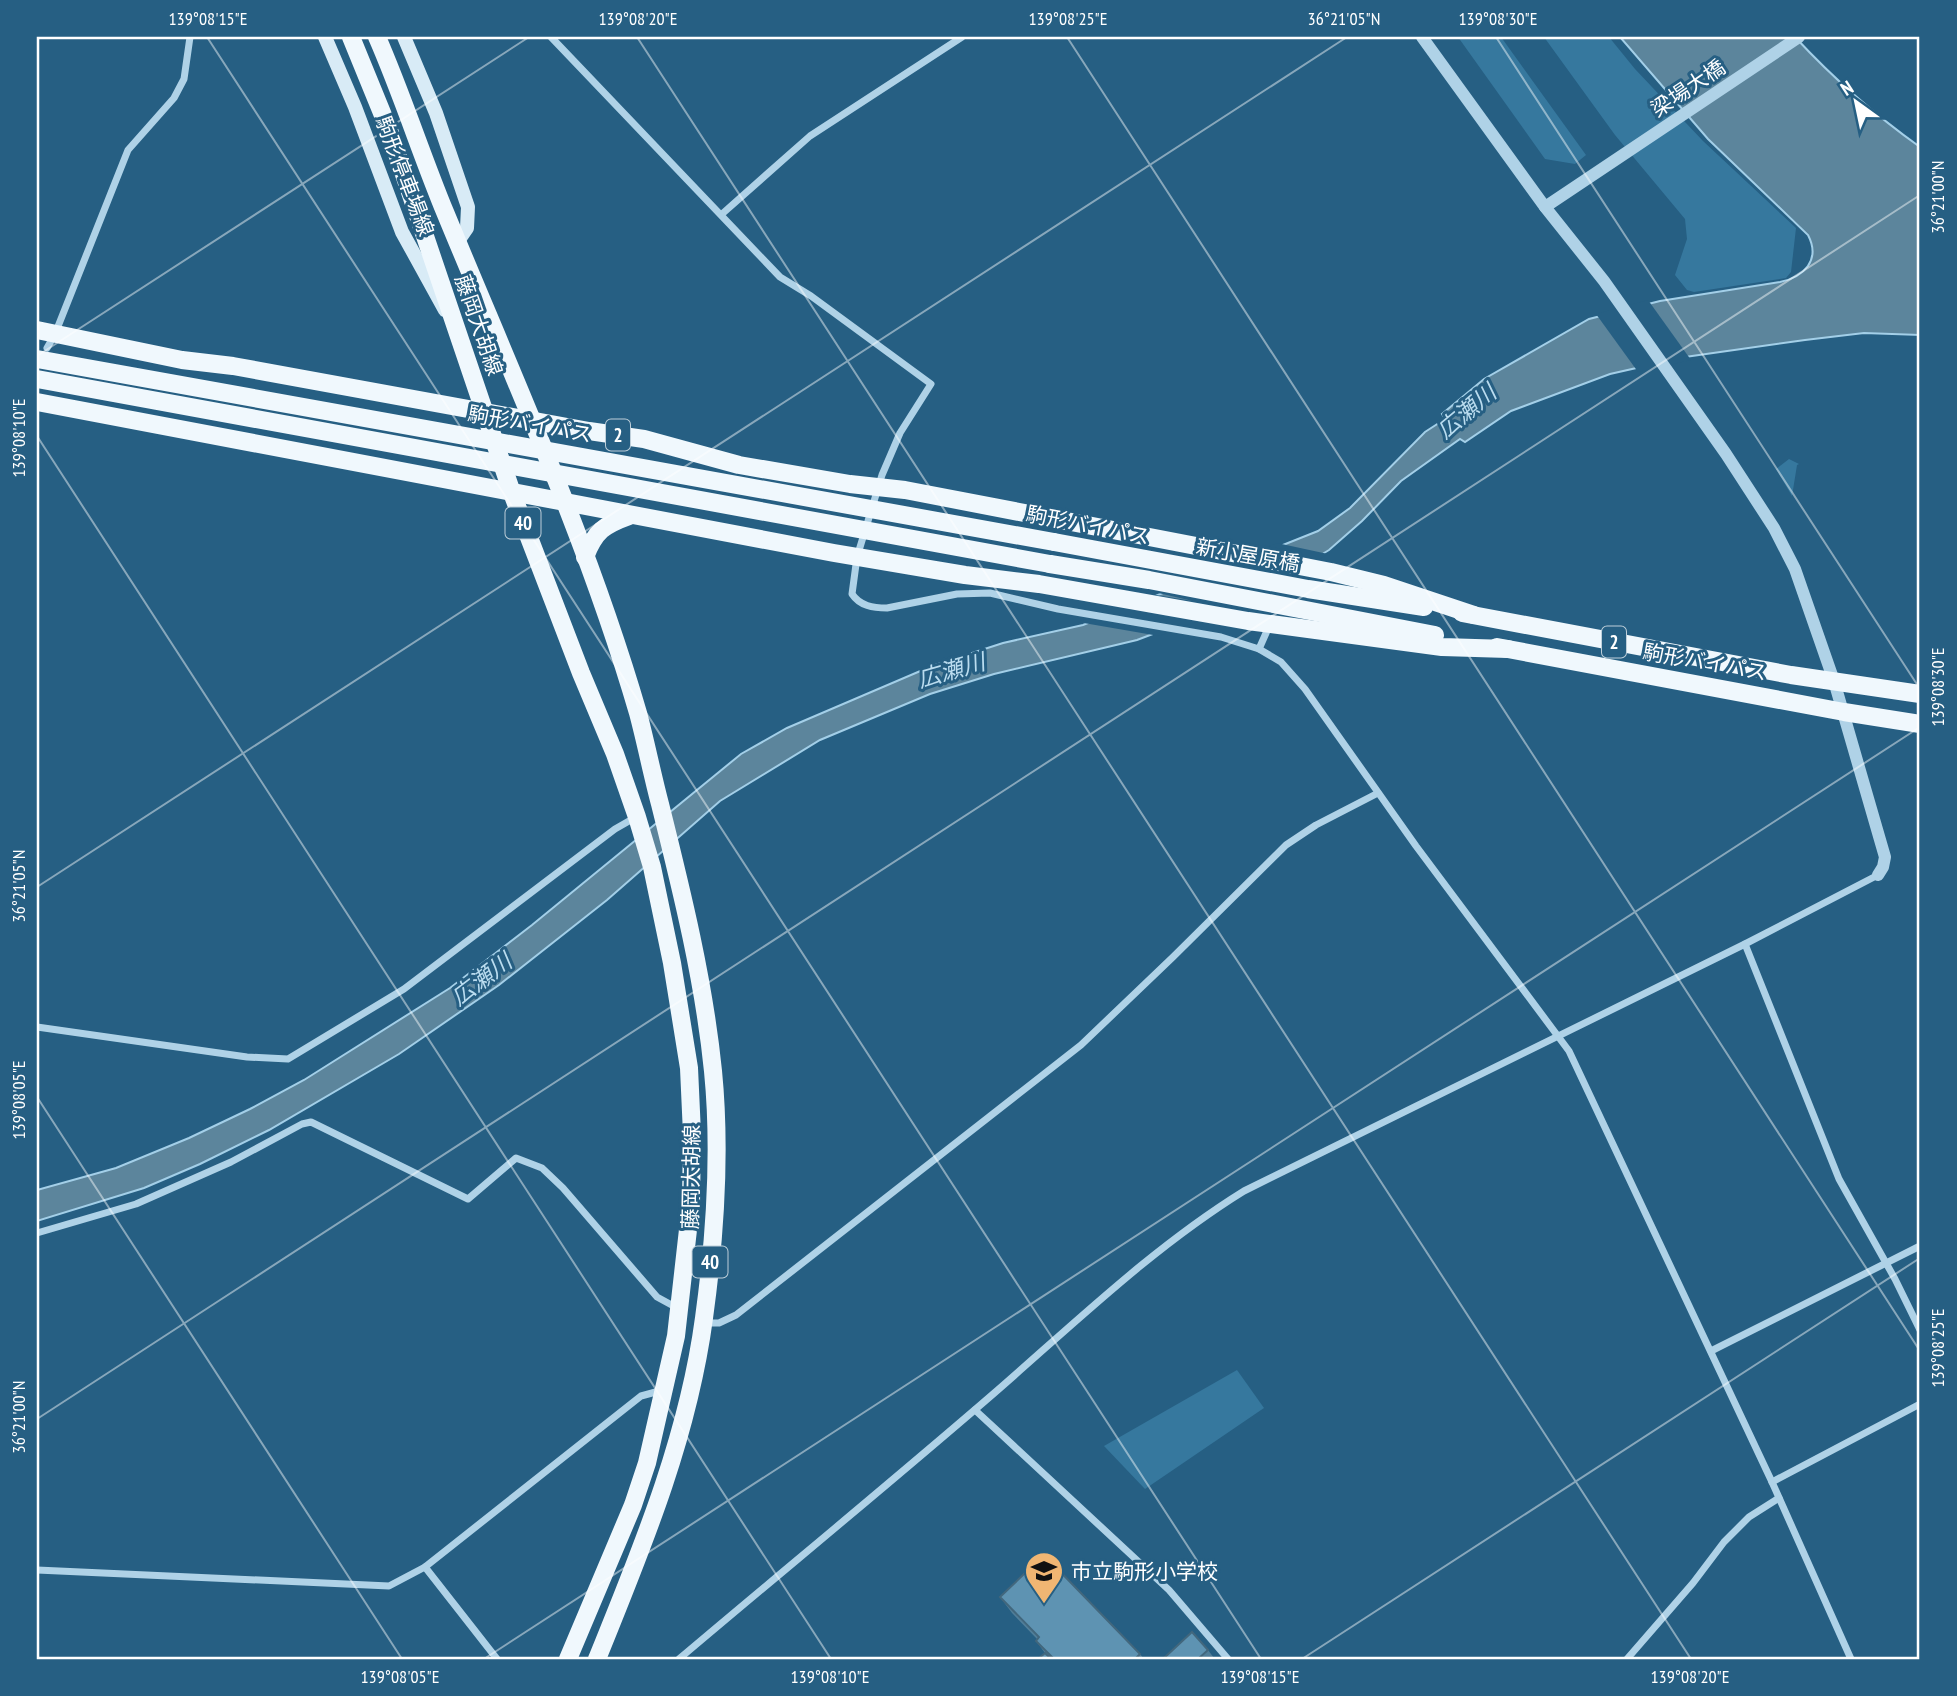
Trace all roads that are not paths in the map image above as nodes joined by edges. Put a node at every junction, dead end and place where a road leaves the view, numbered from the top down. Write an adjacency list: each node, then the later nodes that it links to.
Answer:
1 (190, 37): 15 (street)
2 (325, 37): 13 (main road, 駒形停車場線)
3 (351, 37): 13 (main road, 藤岡大胡線 / 40)
4 (377, 37): 12 (main road, 藤岡大胡線 / 40)
5 (404, 37): 12 (main road, 駒形停車場線)
6 (551, 37): 11 (street)
7 (962, 37): 11 (street)
8 (1422, 37): 10 (street)
9 (1799, 37): 10 (street, 梁場大橋)
10 (1545, 207): 34 (street)
11 (722, 214): 20 (street)
12 (458, 241): 19 (main road, 藤岡大胡線 / 40)
13 (454, 326): 18 (main road, 藤岡大胡線 / 40)
14 (37, 330): 15 (main road, 2)
15 (46, 347): 18 (main road, 2); 26 (main road, 駒形バイパス / 2, bridge)
16 (37, 379): 27 (main road, 駒形バイパス / 2, bridge)
17 (37, 402): 21 (main road, 2)
18 (486, 412): 19 (main road, 2); 21 (main road, 藤岡大胡線 / 40)
19 (533, 419): 20 (main road, 2); 22 (main road, 藤岡大胡線 / 40)
20 (879, 487): 25 (street); 30 (main road, 2)
21 (512, 493): 22 (main road, 2); 39 (main road, 藤岡大胡線 / 40)
22 (564, 503): 23 (main road, 2); 24 (main road, 藤岡大胡線 / 40)
23 (633, 515): 24 (main road); 25 (main road, 2)
24 (585, 557): 48 (main road, 藤岡大胡線 / 40)
25 (857, 557): 31 (main road, 2); 32 (street)
26 (1180, 566): 28 (main road, 新小屋原橋 / 2)
27 (1149, 580): 29 (main road, 新小屋原橋 / 2)
28 (1308, 589): 30 (main road, 駒形バイパス / 2)
29 (1276, 604): 33 (main road, 駒形バイパス / 2)
30 (1474, 615): 34 (main road, 駒形バイパス / 2)
31 (1270, 624): 32 (street); 33 (main road, 2)
32 (1259, 649): 38 (street)
33 (1508, 649): 36 (main road, 駒形バイパス / 2)
34 (1834, 681): 35 (main road, 駒形バイパス / 2); 36 (street)
35 (1920, 694)
36 (1844, 712): 37 (main road, 駒形バイパス / 2); 40 (street)
37 (1920, 724)
38 (1378, 793): 43 (street); 48 (street)
39 (638, 820): 42 (street); 47 (main road, 藤岡大胡線 / 40)
40 (1878, 875): 41 (street)
41 (1745, 944): 43 (street); 46 (street)
42 (37, 1027)
43 (1559, 1037): 50 (street); 53 (street)
44 (37, 1233): 47 (street)
45 (1920, 1246): 46 (street)
46 (1886, 1263): 49 (street); 50 (street)
47 (680, 1309): 51 (main road, 藤岡大胡線 / 40)
48 (704, 1323): 60 (main road, 藤岡大胡線 / 40)
49 (1920, 1330)
50 (1711, 1351): 54 (street)
51 (665, 1390): 56 (street); 59 (main road, 藤岡大胡線 / 40)
52 (1920, 1404): 54 (street)
53 (975, 1410): 61 (street); 62 (street)
54 (1772, 1482): 55 (street)
55 (1779, 1498): 63 (street); 64 (street)
56 (425, 1567): 57 (street); 58 (street)
57 (37, 1570)
58 (497, 1659)
59 (568, 1659)
60 (597, 1659)
61 (679, 1659)
62 (1227, 1659)
63 (1627, 1659)
64 (1851, 1659)

